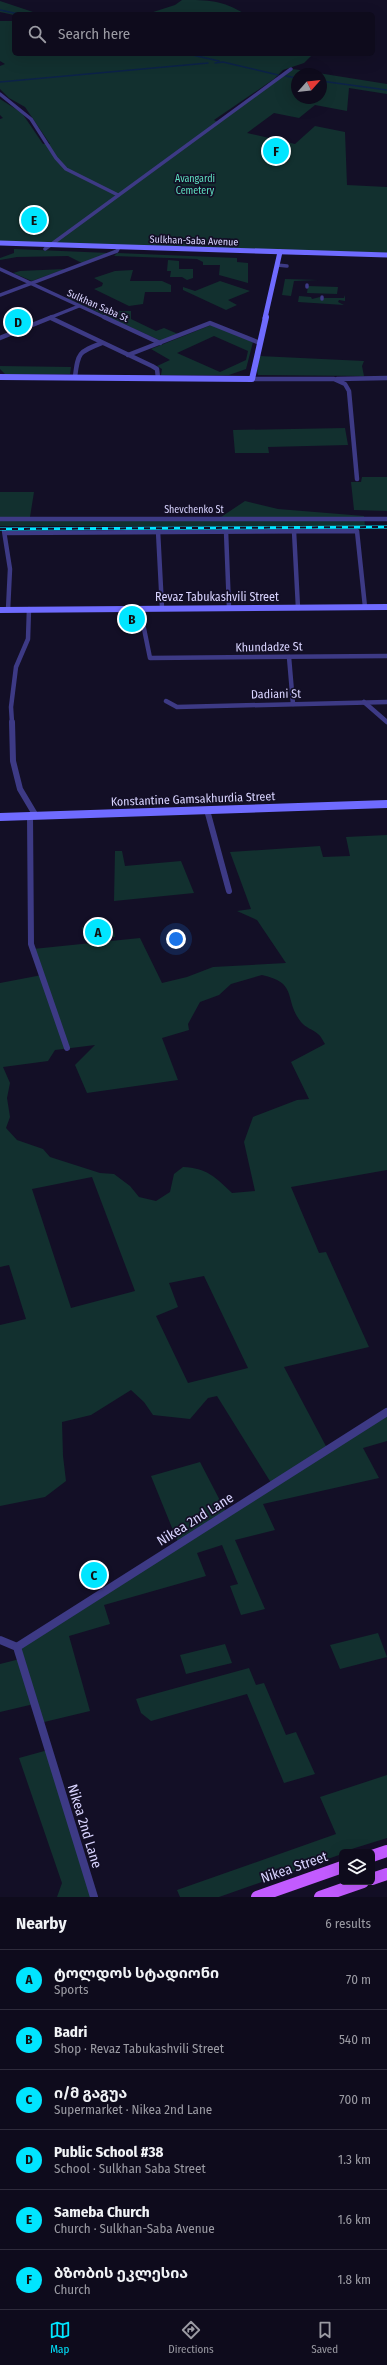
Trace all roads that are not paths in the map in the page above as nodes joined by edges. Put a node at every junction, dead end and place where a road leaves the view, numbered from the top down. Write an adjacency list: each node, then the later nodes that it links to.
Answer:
1 (291, 69): 3 (street)
2 (0, 94): 3 (street)
3 (118, 195): 6 (street)
4 (0, 243): 6 (main road, Sulkhan-Saba Avenue)
5 (0, 247): 6 (main road, Sulkhan-Saba Avenue)
6 (48, 247): 7 (main road, Sulkhan-Saba Avenue)
7 (118, 249): 8 (main road, Sulkhan-Saba Avenue); 14 (street, Sulkhan Saba St)
8 (280, 254): 9 (main road, Sulkhan-Saba Avenue); 10 (main road, Sulkhan-Saba Avenue); 11 (main road)
9 (387, 255)
10 (387, 259)
11 (277, 266): 12 (street); 21 (main road)
12 (286, 266)
13 (0, 269): 14 (street, Sulkhan Saba St)
14 (30, 284): 15 (street, Sulkhan Saba St); 16 (street, Sulkhan Saba St)
15 (0, 295)
16 (80, 306): 17 (street); 20 (street, Sulkhan Saba St)
17 (51, 318): 18 (street); 19 (street)
18 (0, 338)
19 (102, 343): 22 (street); 24 (street)
20 (160, 343): 21 (street); 22 (street)
21 (260, 343): 27 (main road)
22 (128, 354): 25 (street)
23 (1, 375): 24 (main road)
24 (75, 377): 25 (main road)
25 (158, 378): 27 (main road)
26 (387, 378): 28 (street)
27 (252, 379): 28 (street)
28 (334, 379): 29 (street)
29 (357, 479)
30 (0, 519): 31 (street, Shevchenko St)
31 (387, 519)
32 (158, 531): 33 (street); 37 (street); 43 (street)
33 (226, 531): 34 (street); 38 (street)
34 (294, 531): 35 (street); 39 (street)
35 (366, 607): 36 (main road, Revaz Tabukashvili Street); 39 (main road, Revaz Tabukashvili Street)
36 (387, 607)
37 (162, 608): 38 (main road, Revaz Tabukashvili Street); 41 (main road, Revaz Tabukashvili Street)
38 (229, 608): 39 (main road, Revaz Tabukashvili Street)
39 (298, 608)
40 (29, 609): 41 (main road, Revaz Tabukashvili Street); 43 (main road, Revaz Tabukashvili Street); 53 (street)
41 (140, 609): 45 (street, Khundadze St)
42 (0, 610): 43 (main road, Revaz Tabukashvili Street)
43 (8, 610)
44 (387, 656): 45 (street, Khundadze St)
45 (289, 657): 49 (street)
46 (166, 701): 49 (street, Dadiani St)
47 (364, 702): 48 (street, Dadiani St); 49 (street, Dadiani St); 50 (street)
48 (387, 702)
49 (293, 704)
50 (387, 722)
51 (387, 804): 52 (main road, Konstantine Gamsakhurdia Street)
52 (207, 810): 53 (main road, Konstantine Gamsakhurdia Street); 55 (street)
53 (33, 816): 54 (main road, Konstantine Gamsakhurdia Street); 56 (street)
54 (0, 817)
55 (229, 891)
56 (67, 1048)
57 (387, 1412): 59 (street, Nikea 2nd Lane)
58 (0, 1640): 59 (street)
59 (17, 1647): 66 (street, Nikea 2nd Lane)
60 (387, 1851): 61 (main road)
61 (375, 1855)
62 (339, 1868): 67 (main road, Nikea Street)
63 (387, 1874): 64 (main road)
64 (375, 1878)
65 (354, 1885): 68 (main road)
66 (94, 1897)
67 (257, 1897)
68 (320, 1897)

